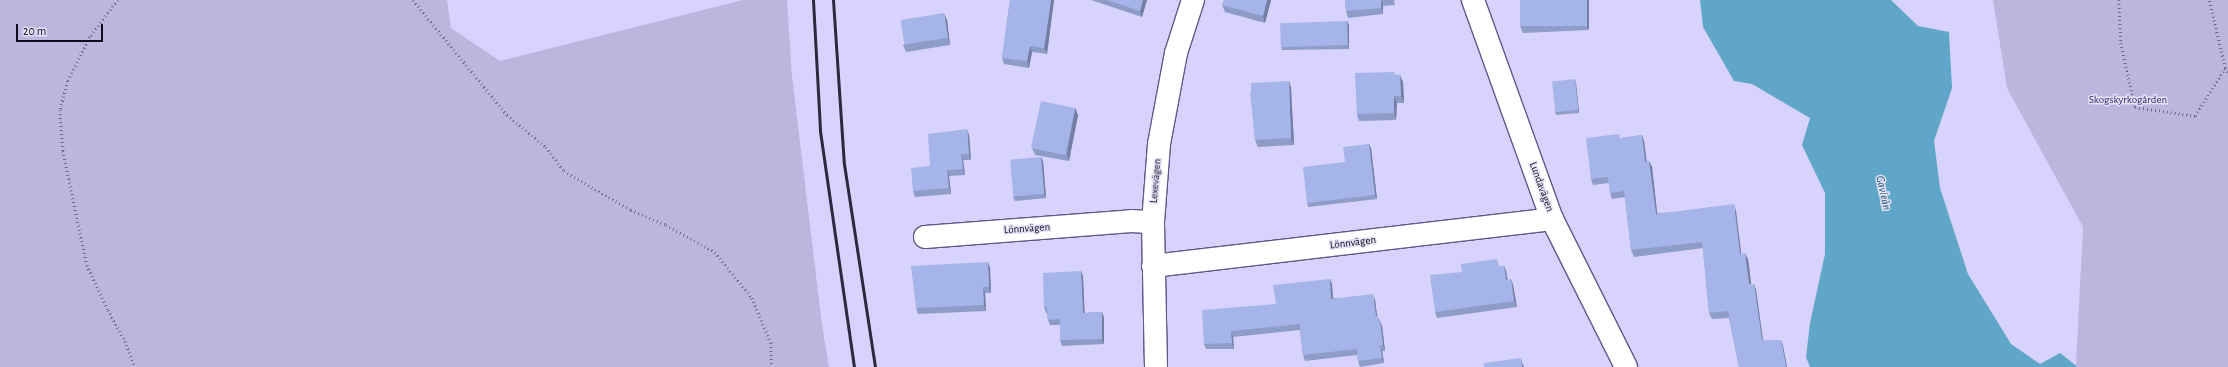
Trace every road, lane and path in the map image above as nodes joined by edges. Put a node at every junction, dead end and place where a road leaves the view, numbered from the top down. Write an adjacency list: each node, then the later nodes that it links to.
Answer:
1 (118, 0): 13 (path)
2 (413, 0): 14 (path)
3 (1193, 0): 10 (street, Lexevägen)
4 (1473, 0): 9 (street, Lundavägen)
5 (2119, 0): 7 (path)
6 (2209, 0): 7 (path)
7 (2225, 68): 8 (path)
8 (2228, 72)
9 (1552, 219): 12 (street, Lönnvägen); 16 (street, Lundavägen)
10 (1153, 222): 11 (street, Lönnvägen); 12 (street, Lexevägen)
11 (925, 237)
12 (1153, 266): 15 (street, Lexevägen)
13 (135, 367)
14 (772, 367)
15 (1156, 367)
16 (1626, 367)

